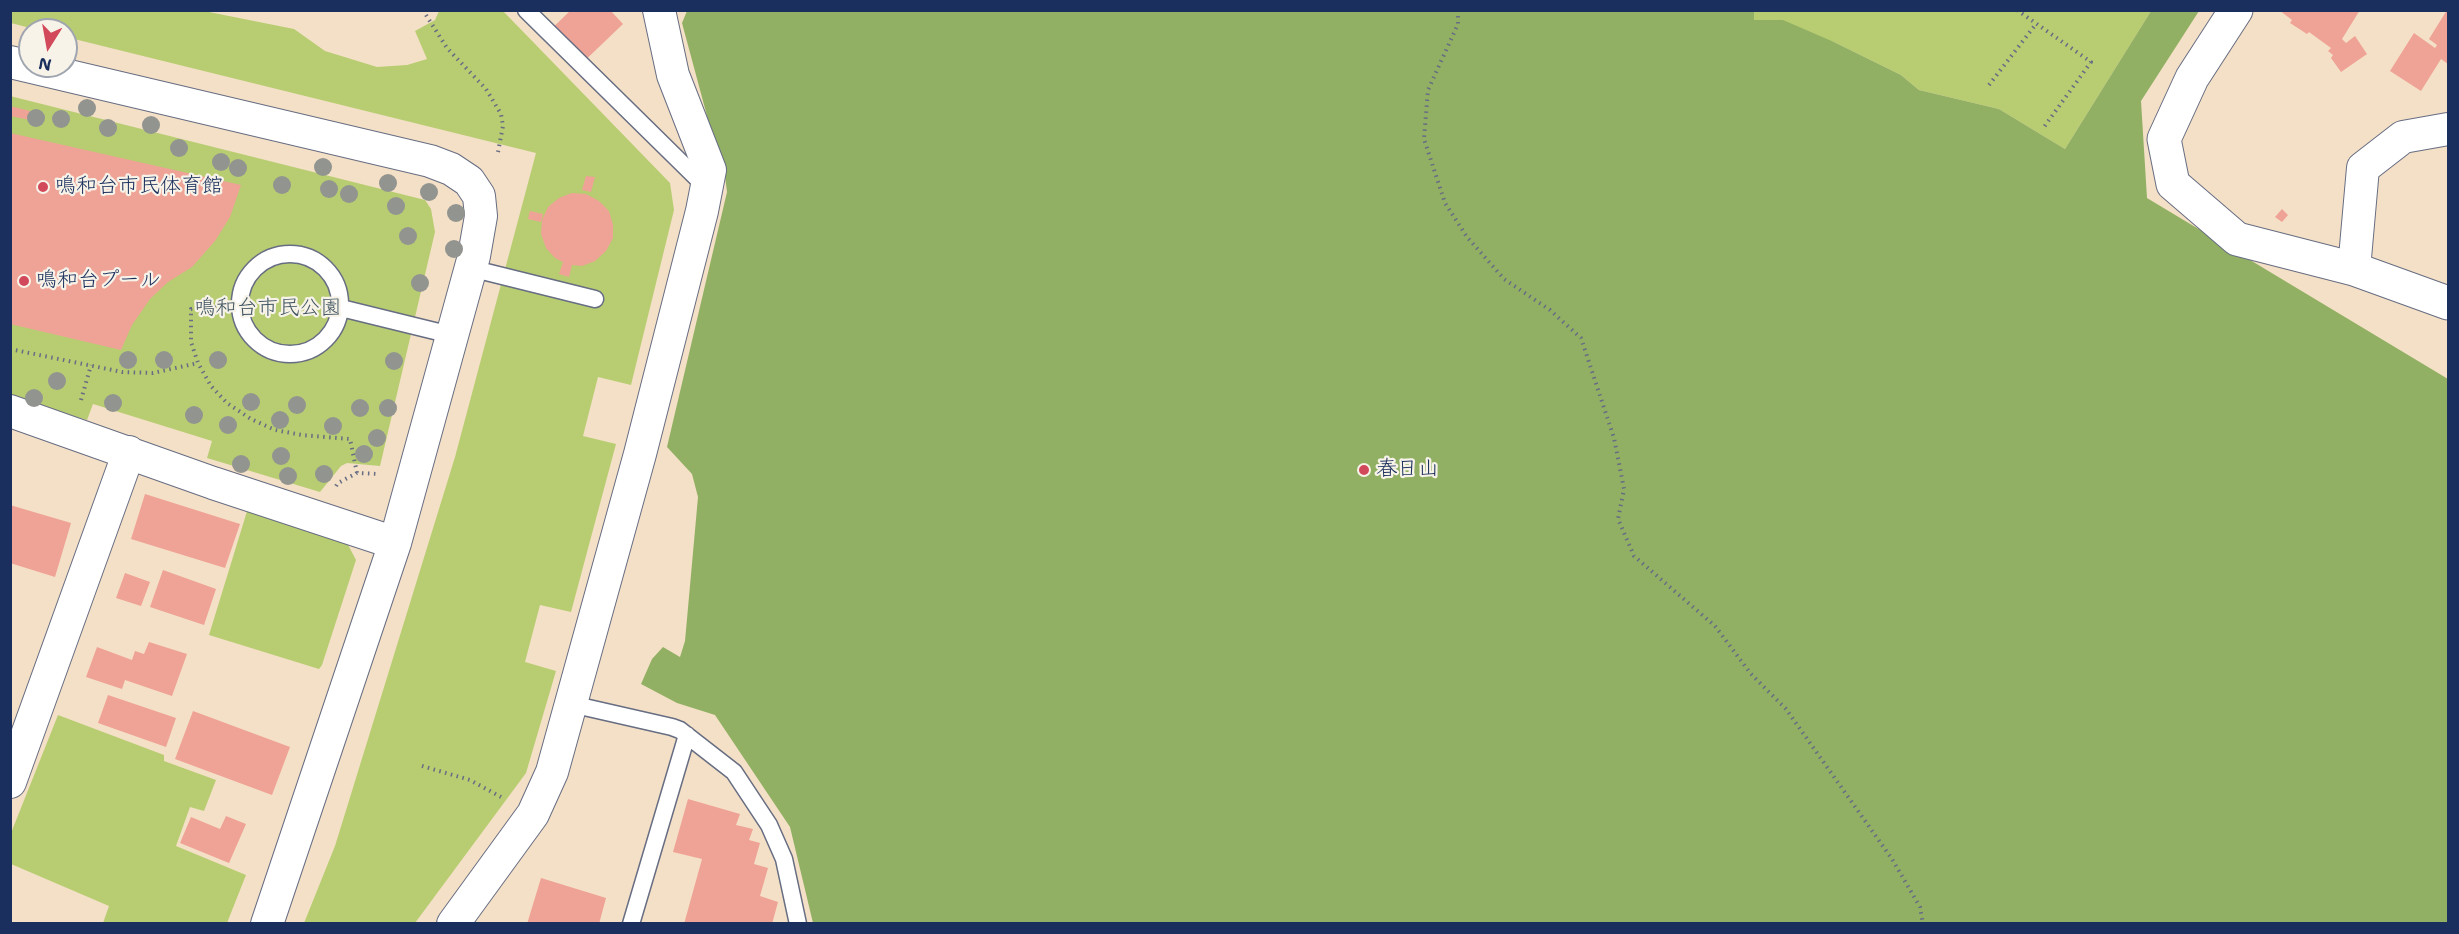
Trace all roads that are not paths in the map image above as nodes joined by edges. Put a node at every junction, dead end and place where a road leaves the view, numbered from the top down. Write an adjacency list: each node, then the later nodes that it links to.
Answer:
1 (526, 10): 6 (lane)
2 (659, 10): 6 (street)
3 (2236, 10): 8 (street)
4 (10, 62): 7 (street)
5 (2448, 129): 8 (street)
6 (707, 188): 16 (street)
7 (470, 268): 9 (lane); 12 (street)
8 (2354, 269): 10 (street)
9 (595, 299)
10 (2448, 303)
11 (340, 308): 11 (lane); 12 (lane)
12 (451, 335): 15 (street)
13 (10, 411): 14 (street)
14 (129, 452): 15 (street); 17 (street)
15 (395, 543): 20 (street)
16 (571, 704): 18 (lane); 21 (street)
17 (20, 725): 19 (street)
18 (687, 735): 22 (lane); 23 (lane)
19 (10, 783)
20 (267, 924)
21 (453, 924)
22 (631, 924)
23 (798, 924)

